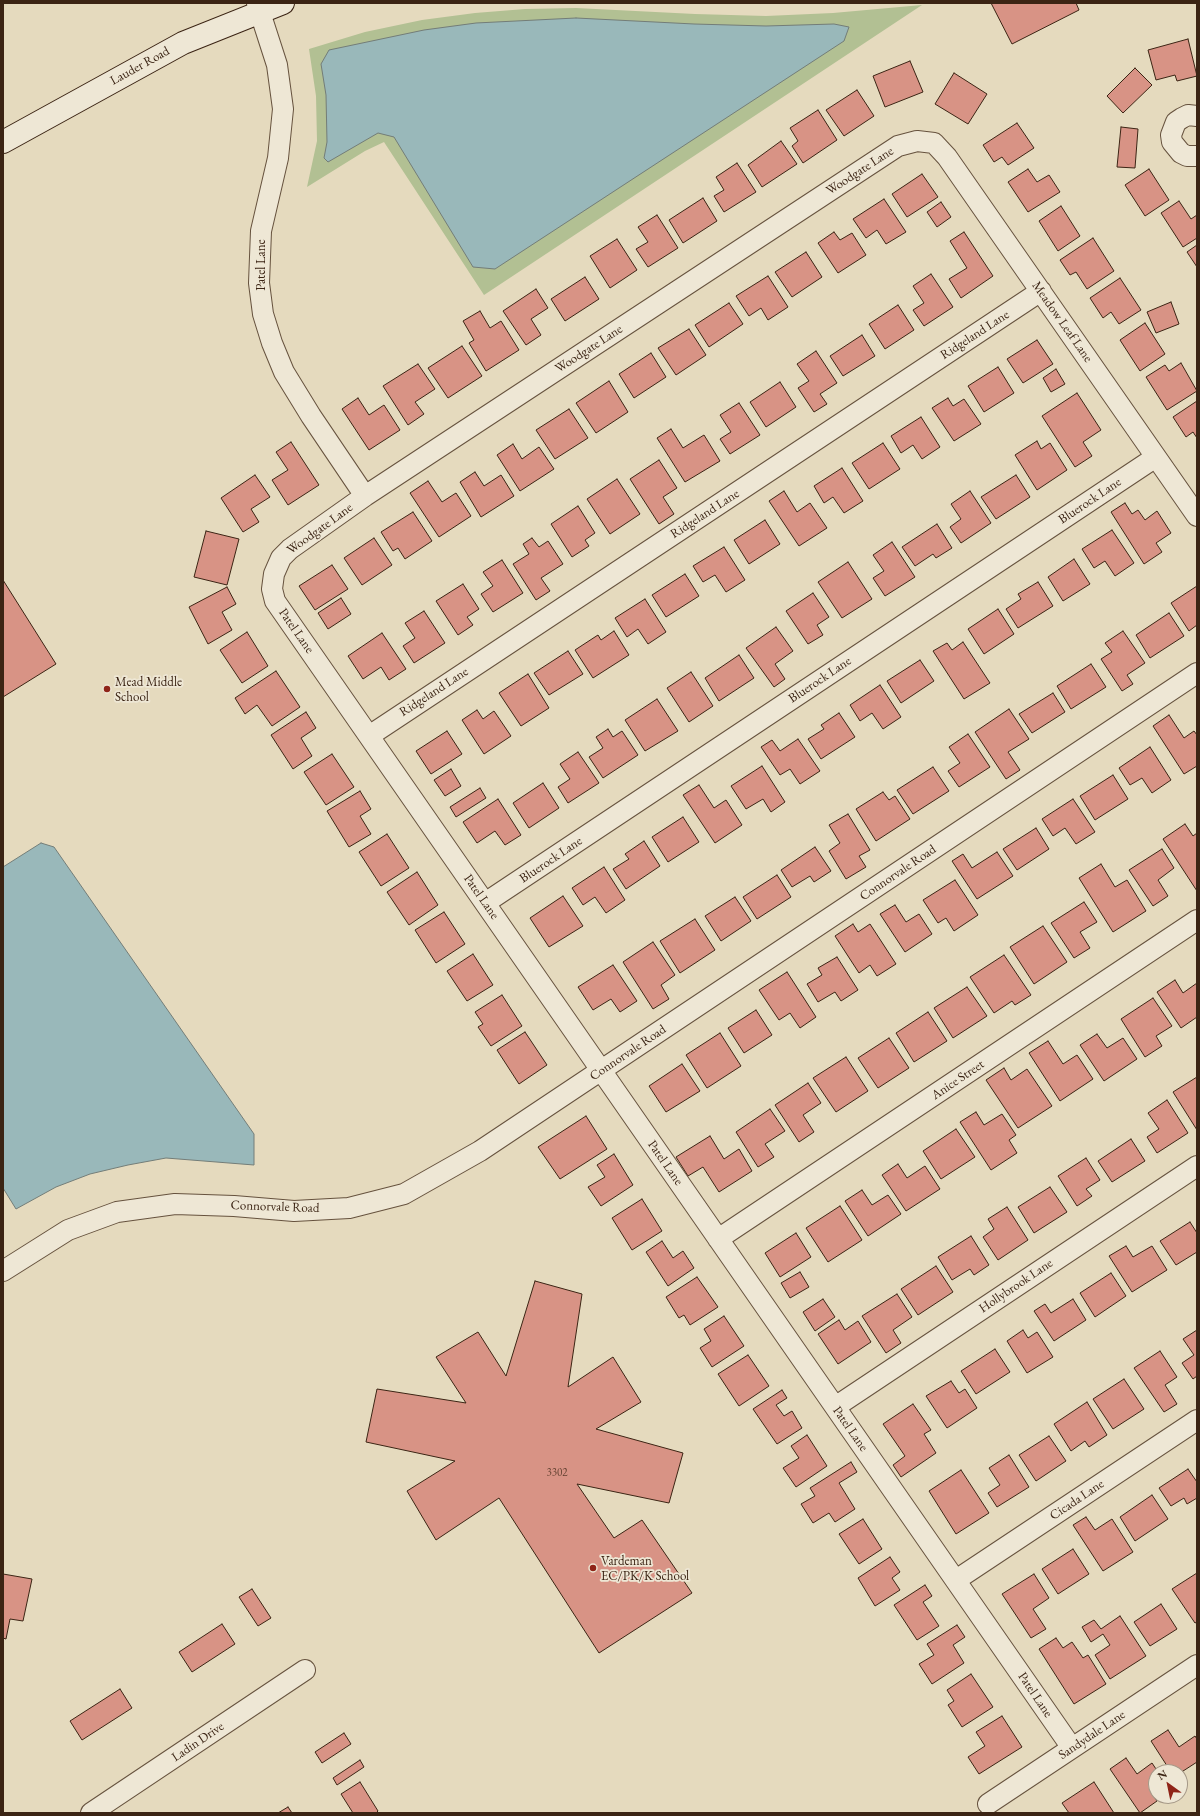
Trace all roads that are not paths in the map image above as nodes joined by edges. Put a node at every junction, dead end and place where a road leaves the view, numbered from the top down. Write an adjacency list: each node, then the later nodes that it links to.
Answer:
1 (283, 3): 2 (main road, Lauder Road)
2 (259, 7): 5 (main road, Lauder Road); 9 (street, Patel Lane)
3 (1197, 116): 6 (street)
4 (917, 141): 7 (street, Meadow Leaf Lane); 9 (street, Woodgate Lane)
5 (3, 142)
6 (1197, 156)
7 (1041, 292): 8 (street, Meadow Leaf Lane); 13 (street, Ridgeland Lane)
8 (1156, 457): 10 (street, Meadow Leaf Lane); 14 (street, Bluerock Lane)
9 (365, 496): 11 (street, Woodgate Lane)
10 (1197, 516)
11 (274, 574): 13 (street, Patel Lane)
12 (1197, 672): 16 (street, Connorvale Road)
13 (369, 736): 14 (street, Patel Lane)
14 (485, 903): 16 (street, Patel Lane)
15 (1197, 920): 18 (street, Anice Street)
16 (601, 1071): 18 (street, Patel Lane); 19 (street, Connorvale Road)
17 (1197, 1166): 20 (street, Hollybrook Lane)
18 (718, 1240): 20 (street, Patel Lane)
19 (3, 1271)
20 (835, 1407): 22 (street, Patel Lane)
21 (1197, 1420): 22 (street, Cicada Lane)
22 (956, 1580): 25 (street, Patel Lane)
23 (1197, 1665): 25 (street, Sandydale Lane)
24 (305, 1670): 27 (street, Ladin Drive)
25 (1072, 1748): 26 (street, Sandydale Lane)
26 (988, 1804)
27 (91, 1813)

